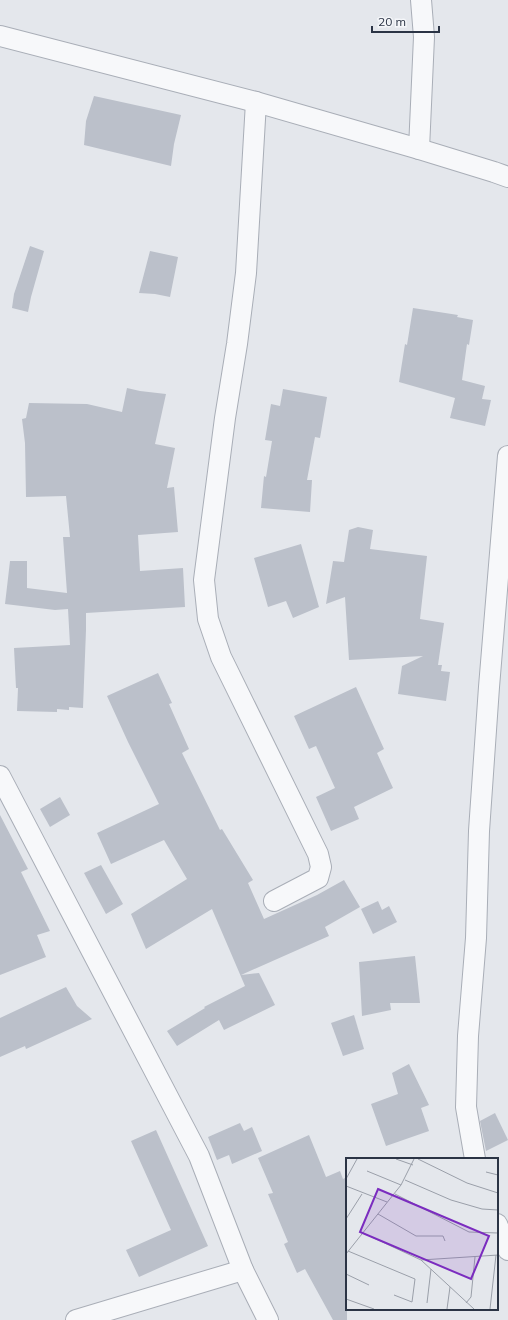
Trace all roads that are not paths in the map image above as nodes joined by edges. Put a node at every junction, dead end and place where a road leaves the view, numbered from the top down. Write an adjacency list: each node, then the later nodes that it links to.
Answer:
1 (421, 0): 4 (street)
2 (0, 40): 3 (street)
3 (256, 102): 4 (street); 8 (street)
4 (419, 149): 5 (street)
5 (508, 177)
6 (508, 456): 9 (street)
7 (0, 776): 12 (street)
8 (274, 901)
9 (475, 1158)
10 (498, 1226): 11 (street)
11 (508, 1250)
12 (243, 1270): 13 (street); 14 (street)
13 (76, 1320)
14 (268, 1320)

